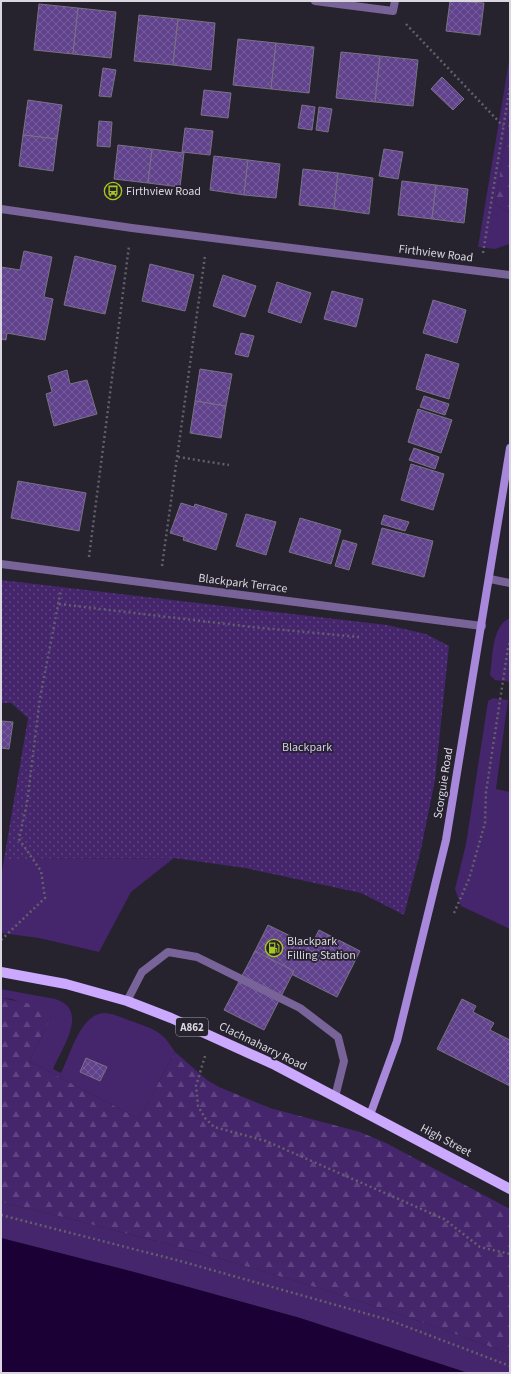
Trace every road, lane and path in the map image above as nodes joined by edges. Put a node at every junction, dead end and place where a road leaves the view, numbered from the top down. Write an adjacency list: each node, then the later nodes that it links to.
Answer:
1 (315, 1): 3 (street)
2 (395, 1): 3 (street)
3 (394, 11): 5 (path)
4 (510, 86): 5 (path)
5 (503, 127): 9 (path)
6 (1, 209): 7 (street, Firthview Road)
7 (132, 228): 8 (street, Firthview Road); 16 (path)
8 (208, 236): 9 (street, Firthview Road); 12 (path)
9 (481, 271): 10 (street, Firthview Road)
10 (510, 275)
11 (510, 448): 17 (street, Scorguie Road)
12 (178, 457): 13 (path); 19 (path)
13 (228, 465)
14 (1, 564): 15 (street, Blackpark Terrace)
15 (64, 571): 16 (street, Blackpark Terrace); 20 (path)
16 (87, 574): 19 (street, Blackpark Terrace)
17 (490, 578): 18 (street); 21 (street, Scorguie Road)
18 (510, 583)
19 (159, 585): 21 (street, Blackpark Terrace)
20 (59, 604): 22 (path); 25 (path)
21 (482, 626): 30 (street, Scorguie Road)
22 (359, 637)
23 (510, 642): 24 (path)
24 (454, 913)
25 (1, 940)
26 (1, 972): 27 (main road, Clachnaharry Road / A862)
27 (127, 1001): 28 (main road, Clachnaharry Road / A862); 29 (street)
28 (214, 1036): 29 (main road, Clachnaharry Road / A862); 33 (path)
29 (335, 1097): 30 (main road, Clachnaharry Road / A862)
30 (370, 1115): 31 (main road, High Street / A862)
31 (510, 1189)
32 (1, 1215): 34 (path)
33 (510, 1254)
34 (510, 1366)

